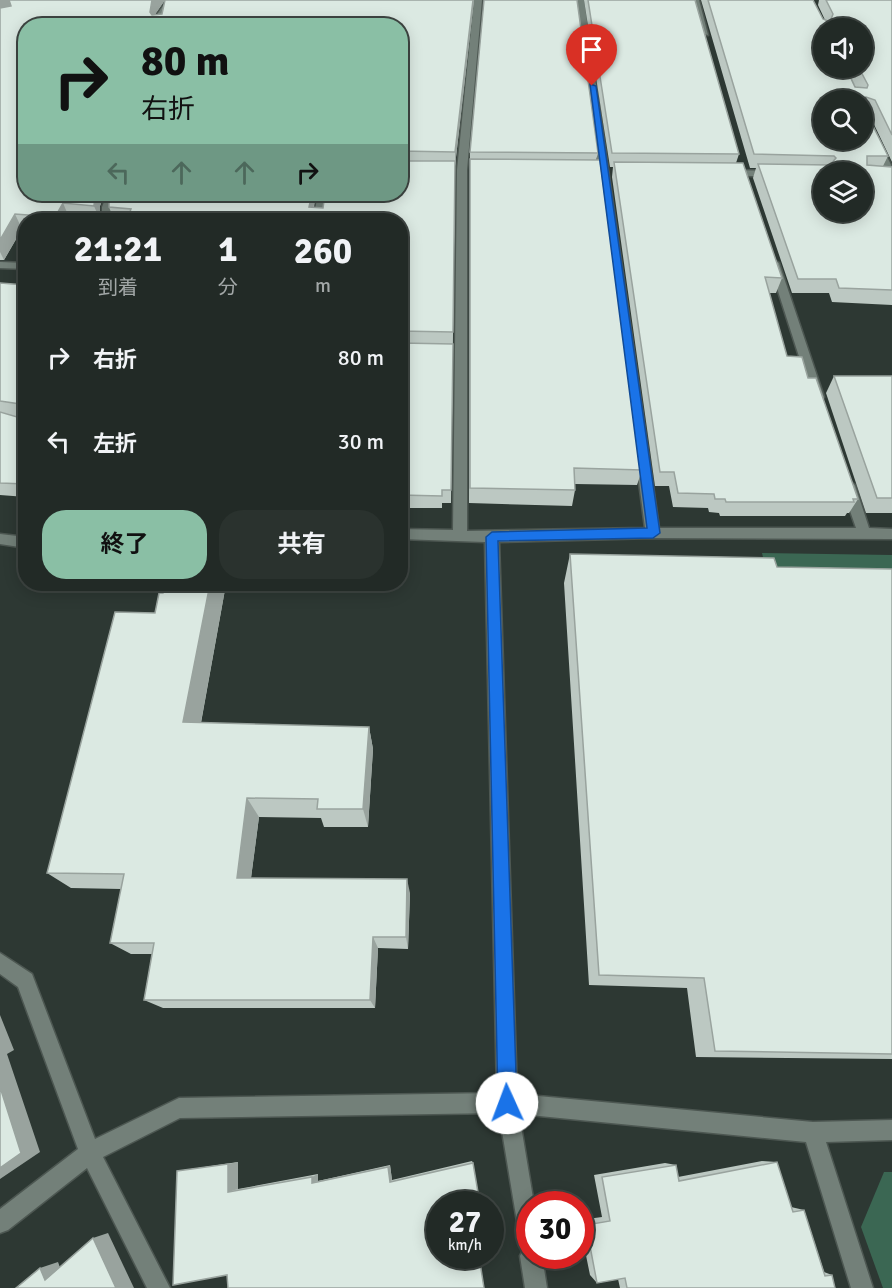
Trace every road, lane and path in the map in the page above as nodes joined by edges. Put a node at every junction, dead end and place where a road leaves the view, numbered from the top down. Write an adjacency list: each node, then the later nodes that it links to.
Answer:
1 (171, 0): 5 (street)
2 (477, 0): 20 (street)
3 (580, 0): 9 (street)
4 (695, 0): 6 (street)
5 (161, 18)
6 (708, 43)
7 (873, 139): 12 (street)
8 (593, 172): 9 (street)
9 (611, 172): 18 (street)
10 (721, 173): 11 (street)
11 (789, 174)
12 (889, 176)
13 (770, 252): 16 (street)
14 (0, 265): 15 (street)
15 (18, 266)
16 (823, 410)
17 (845, 477): 21 (street)
18 (653, 533): 21 (street); 23 (street)
19 (408, 534): 20 (street)
20 (460, 534): 23 (street)
21 (864, 534): 22 (street)
22 (892, 534)
23 (492, 537): 27 (street)
24 (0, 539): 25 (street)
25 (18, 542)
26 (0, 962): 30 (street)
27 (507, 1103): 29 (street); 30 (street); 31 (street)
28 (892, 1130): 29 (street)
29 (813, 1132): 36 (street)
30 (90, 1153): 32 (street); 34 (street)
31 (521, 1191)
32 (0, 1222)
33 (533, 1269): 35 (street)
34 (159, 1288)
35 (536, 1288)
36 (861, 1288)

